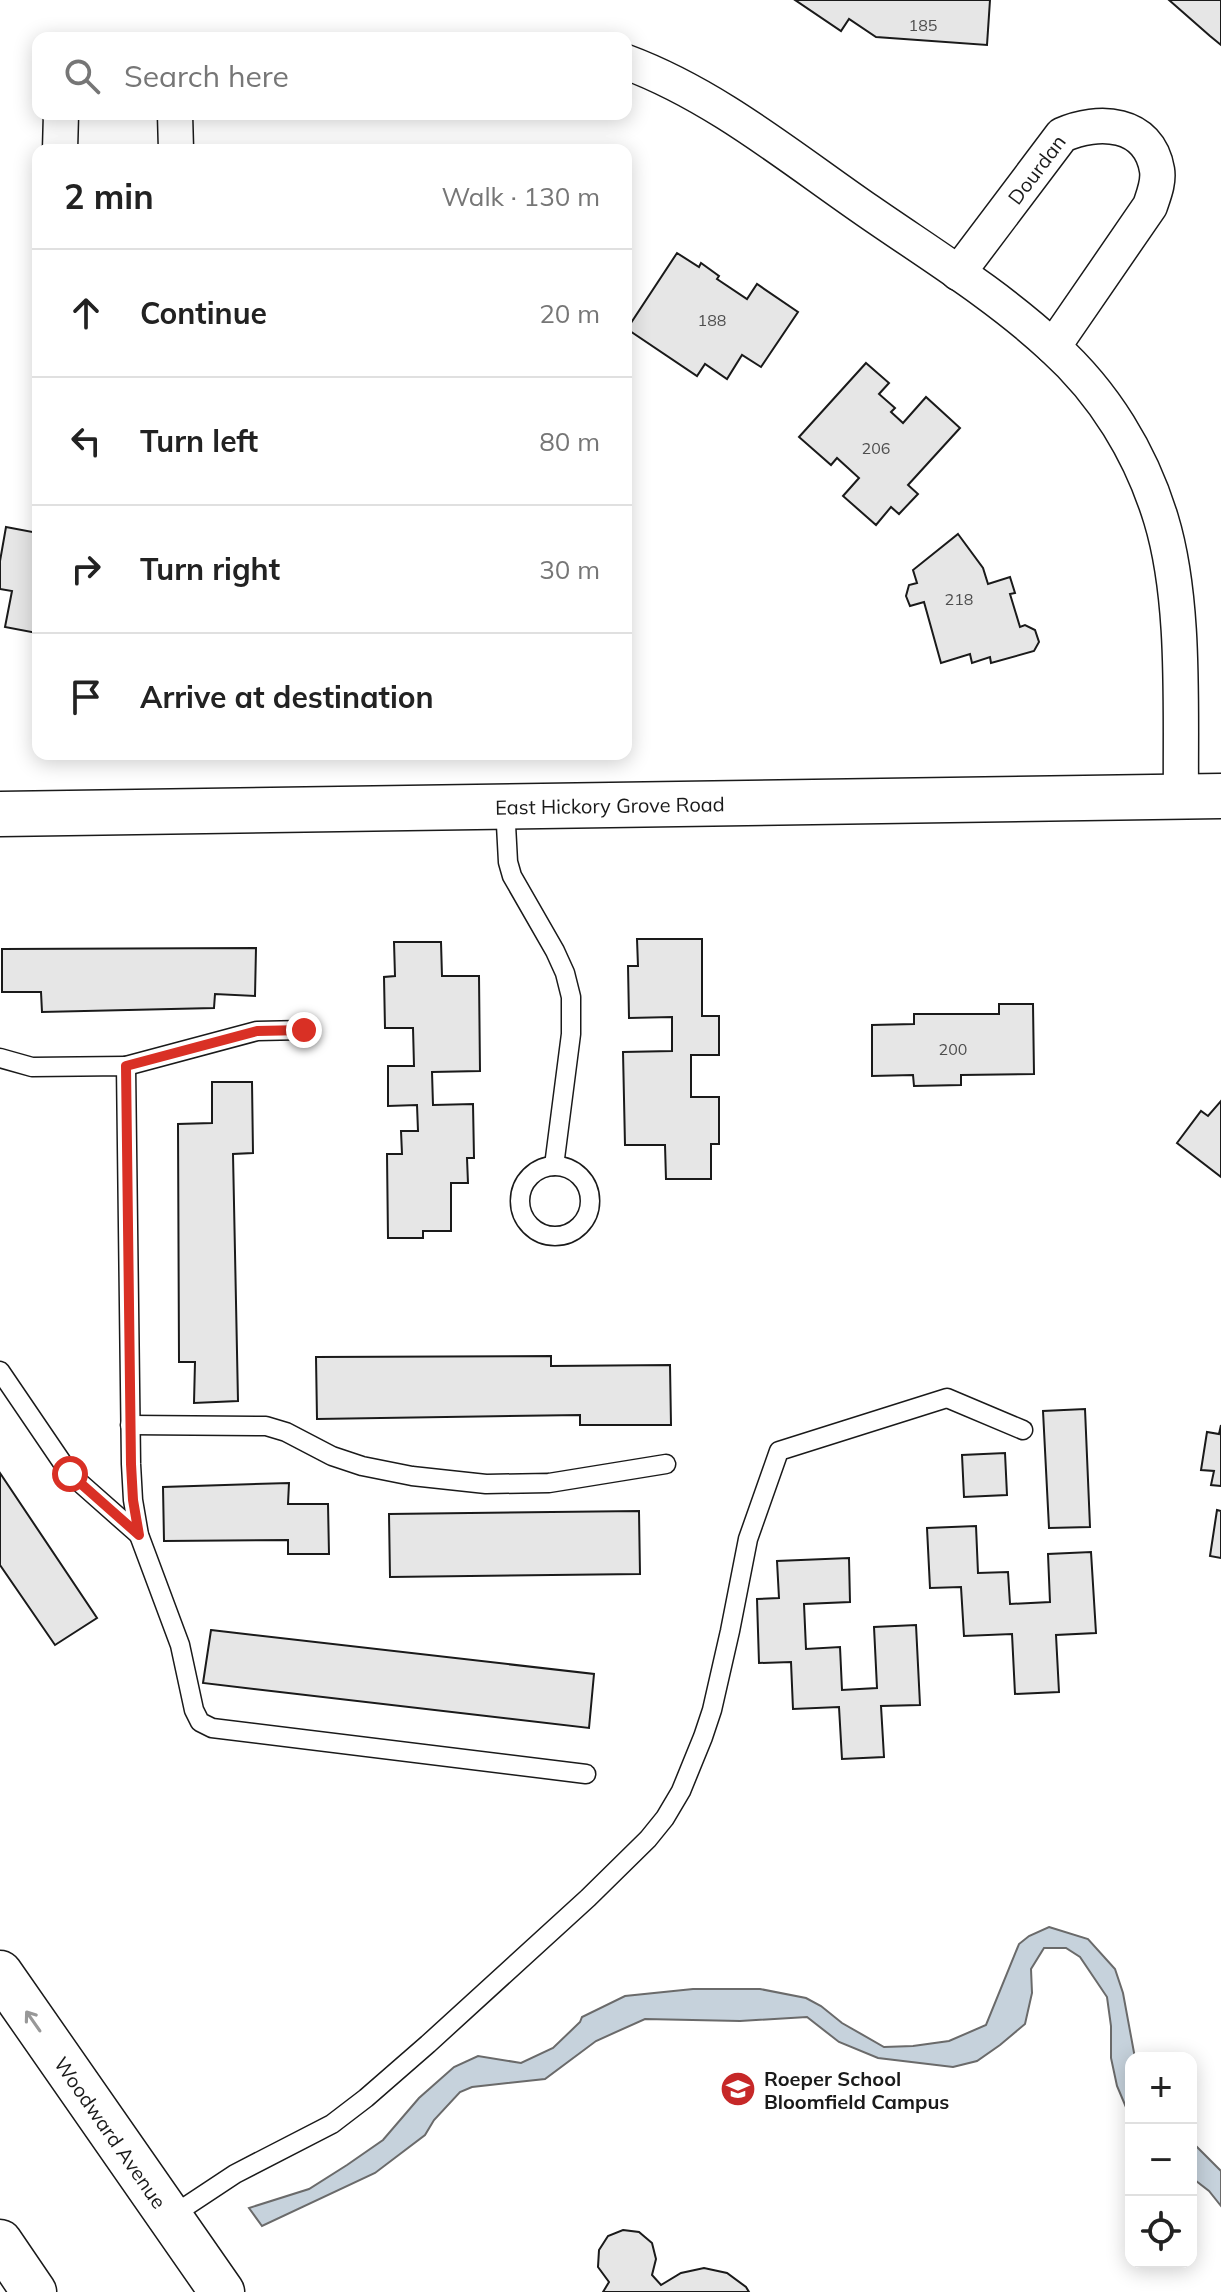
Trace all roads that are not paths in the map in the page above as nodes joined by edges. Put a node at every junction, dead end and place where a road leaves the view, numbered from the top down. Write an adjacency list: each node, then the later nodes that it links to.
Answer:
1 (632, 64): 6 (street)
2 (60, 120): 4 (street)
3 (175, 120): 5 (street)
4 (60, 144)
5 (176, 144)
6 (958, 273): 7 (street); 7 (street, Dourdan)
7 (1053, 347): 8 (street)
8 (1201, 796): 9 (street, East Hickory Grove Road)
9 (505, 806): 10 (street, East Hickory Grove Road); 14 (lane)
10 (0, 814)
11 (304, 1030): 13 (lane)
12 (0, 1058): 13 (lane)
13 (126, 1066): 16 (lane)
14 (554, 1166)
15 (0, 1371): 19 (lane)
16 (130, 1425): 18 (lane); 19 (lane)
17 (1023, 1430): 22 (lane)
18 (666, 1464)
19 (139, 1535): 20 (lane)
20 (586, 1774)
21 (1, 1975): 22 (street, Woodward Avenue, one-way to 21)
22 (170, 2217): 25 (street, Woodward Avenue)
23 (0, 2242): 24 (street)
24 (34, 2292)
25 (222, 2292)

